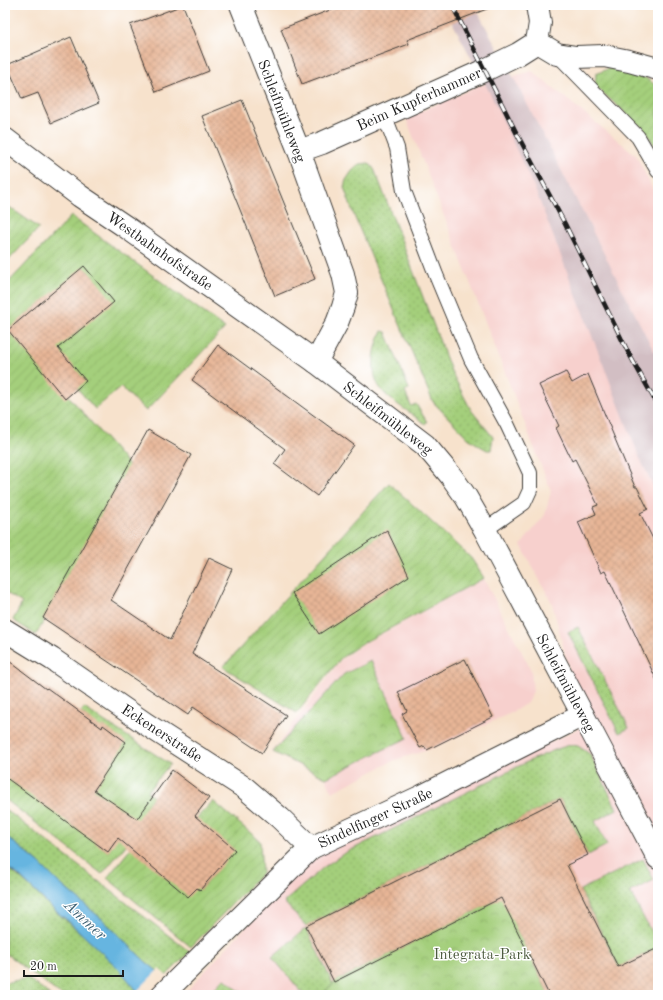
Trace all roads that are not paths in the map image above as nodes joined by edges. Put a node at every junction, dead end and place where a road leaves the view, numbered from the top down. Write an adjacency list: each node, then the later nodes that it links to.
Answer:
1 (241, 5): 8 (street, Schleifmühleweg)
2 (538, 5): 3 (street)
3 (537, 42): 4 (street); 6 (street, Beim Kupferhammer)
4 (557, 54): 5 (street); 9 (lane)
5 (658, 69)
6 (378, 117): 8 (street, Beim Kupferhammer); 11 (lane)
7 (5, 139): 10 (street, Westbahnhofstraße)
8 (299, 152): 10 (street, Schleifmühleweg)
9 (658, 171)
10 (316, 362): 11 (street, Schleifmühleweg)
11 (485, 530): 13 (street, Schleifmühleweg)
12 (5, 630): 14 (street, Eckenerstraße)
13 (583, 715): 14 (street, Sindelfinger Straße); 15 (street, Schleifmühleweg)
14 (311, 848): 16 (street, Sindelfinger Straße)
15 (658, 858)
16 (162, 995)

